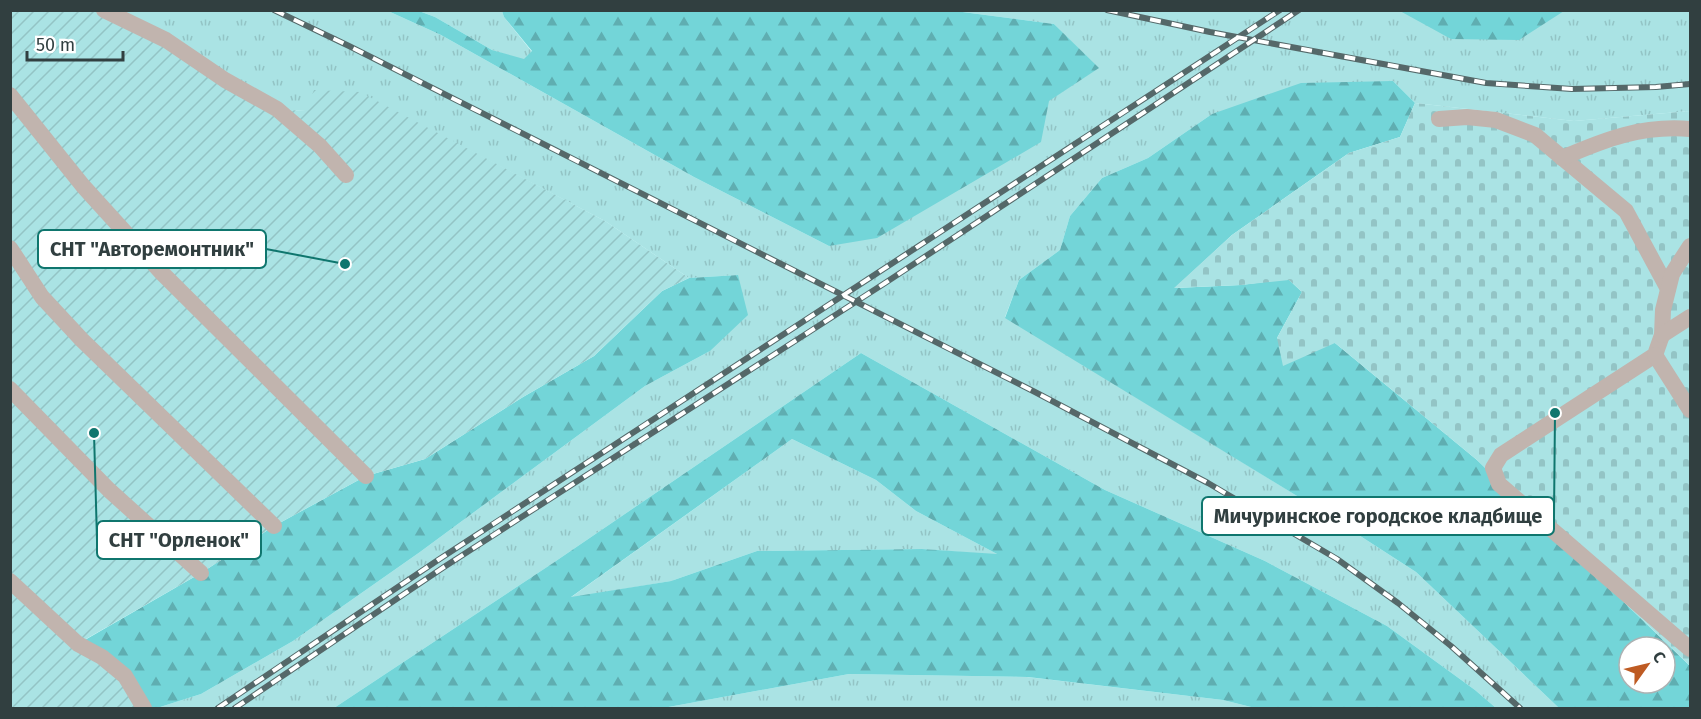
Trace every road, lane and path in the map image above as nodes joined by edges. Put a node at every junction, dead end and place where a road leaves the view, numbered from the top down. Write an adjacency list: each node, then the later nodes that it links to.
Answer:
1 (104, 10): 6 (street)
2 (10, 95): 15 (street)
3 (1439, 119): 5 (street)
4 (1690, 129): 5 (street)
5 (1562, 158): 9 (street)
6 (346, 175)
7 (1690, 246): 9 (street)
8 (10, 248): 16 (street)
9 (1668, 289): 11 (street)
10 (1690, 317): 11 (street)
11 (1662, 335): 12 (street)
12 (1654, 355): 14 (street); 19 (street)
13 (10, 389): 17 (street)
14 (1690, 410)
15 (366, 476)
16 (274, 526)
17 (201, 573)
18 (10, 581): 20 (street)
19 (1690, 650)
20 (144, 708)

